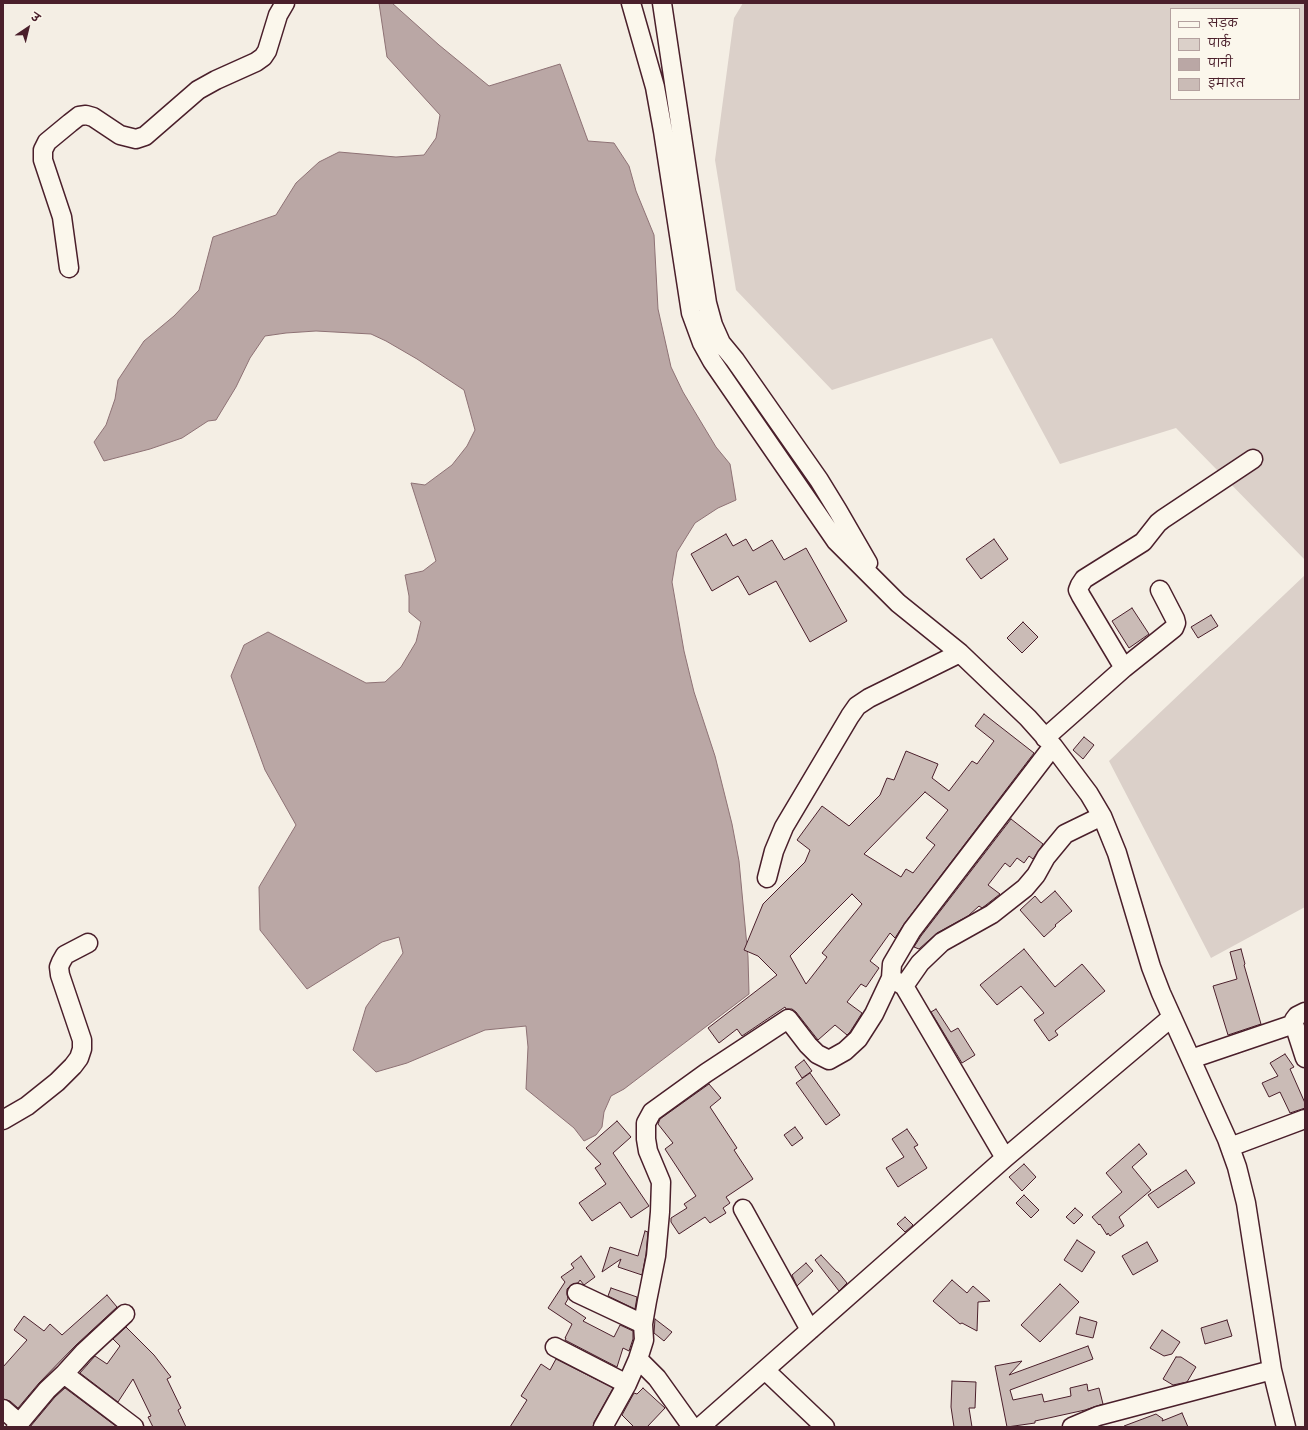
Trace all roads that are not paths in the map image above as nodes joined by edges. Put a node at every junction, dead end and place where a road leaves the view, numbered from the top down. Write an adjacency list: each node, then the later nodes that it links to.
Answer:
1 (284, 3): 4 (street)
2 (631, 3): 6 (street)
3 (662, 3): 6 (street)
4 (69, 268)
5 (1253, 459): 9 (street)
6 (883, 588): 8 (street)
7 (1160, 590): 9 (street)
8 (960, 653): 10 (street); 12 (street)
9 (1124, 668): 10 (street)
10 (1049, 742): 11 (street); 14 (street)
11 (1102, 816): 14 (street); 15 (street)
12 (767, 878)
13 (88, 943): 20 (street)
14 (897, 982): 22 (street); 26 (street)
15 (1172, 1017): 18 (street); 22 (street)
16 (1299, 1018): 17 (street); 18 (street)
17 (1305, 1058)
18 (1191, 1059): 21 (street)
19 (1305, 1119): 21 (street)
20 (3, 1120)
21 (1230, 1147): 31 (street)
22 (1005, 1158): 27 (street)
23 (743, 1210): 27 (street)
24 (577, 1293): 26 (street)
25 (125, 1314): 32 (street)
26 (643, 1324): 29 (street)
27 (810, 1330): 30 (street)
28 (555, 1347): 33 (street)
29 (638, 1359): 33 (street); 38 (street)
30 (765, 1370): 39 (street); 40 (street)
31 (1272, 1370): 41 (street); 42 (street)
32 (64, 1374): 35 (street); 36 (street)
33 (627, 1384): 37 (street)
34 (3, 1409): 35 (street)
35 (18, 1425)
36 (134, 1427)
37 (603, 1427)
38 (692, 1427)
39 (700, 1427)
40 (825, 1427)
41 (1072, 1427)
42 (1286, 1427)

